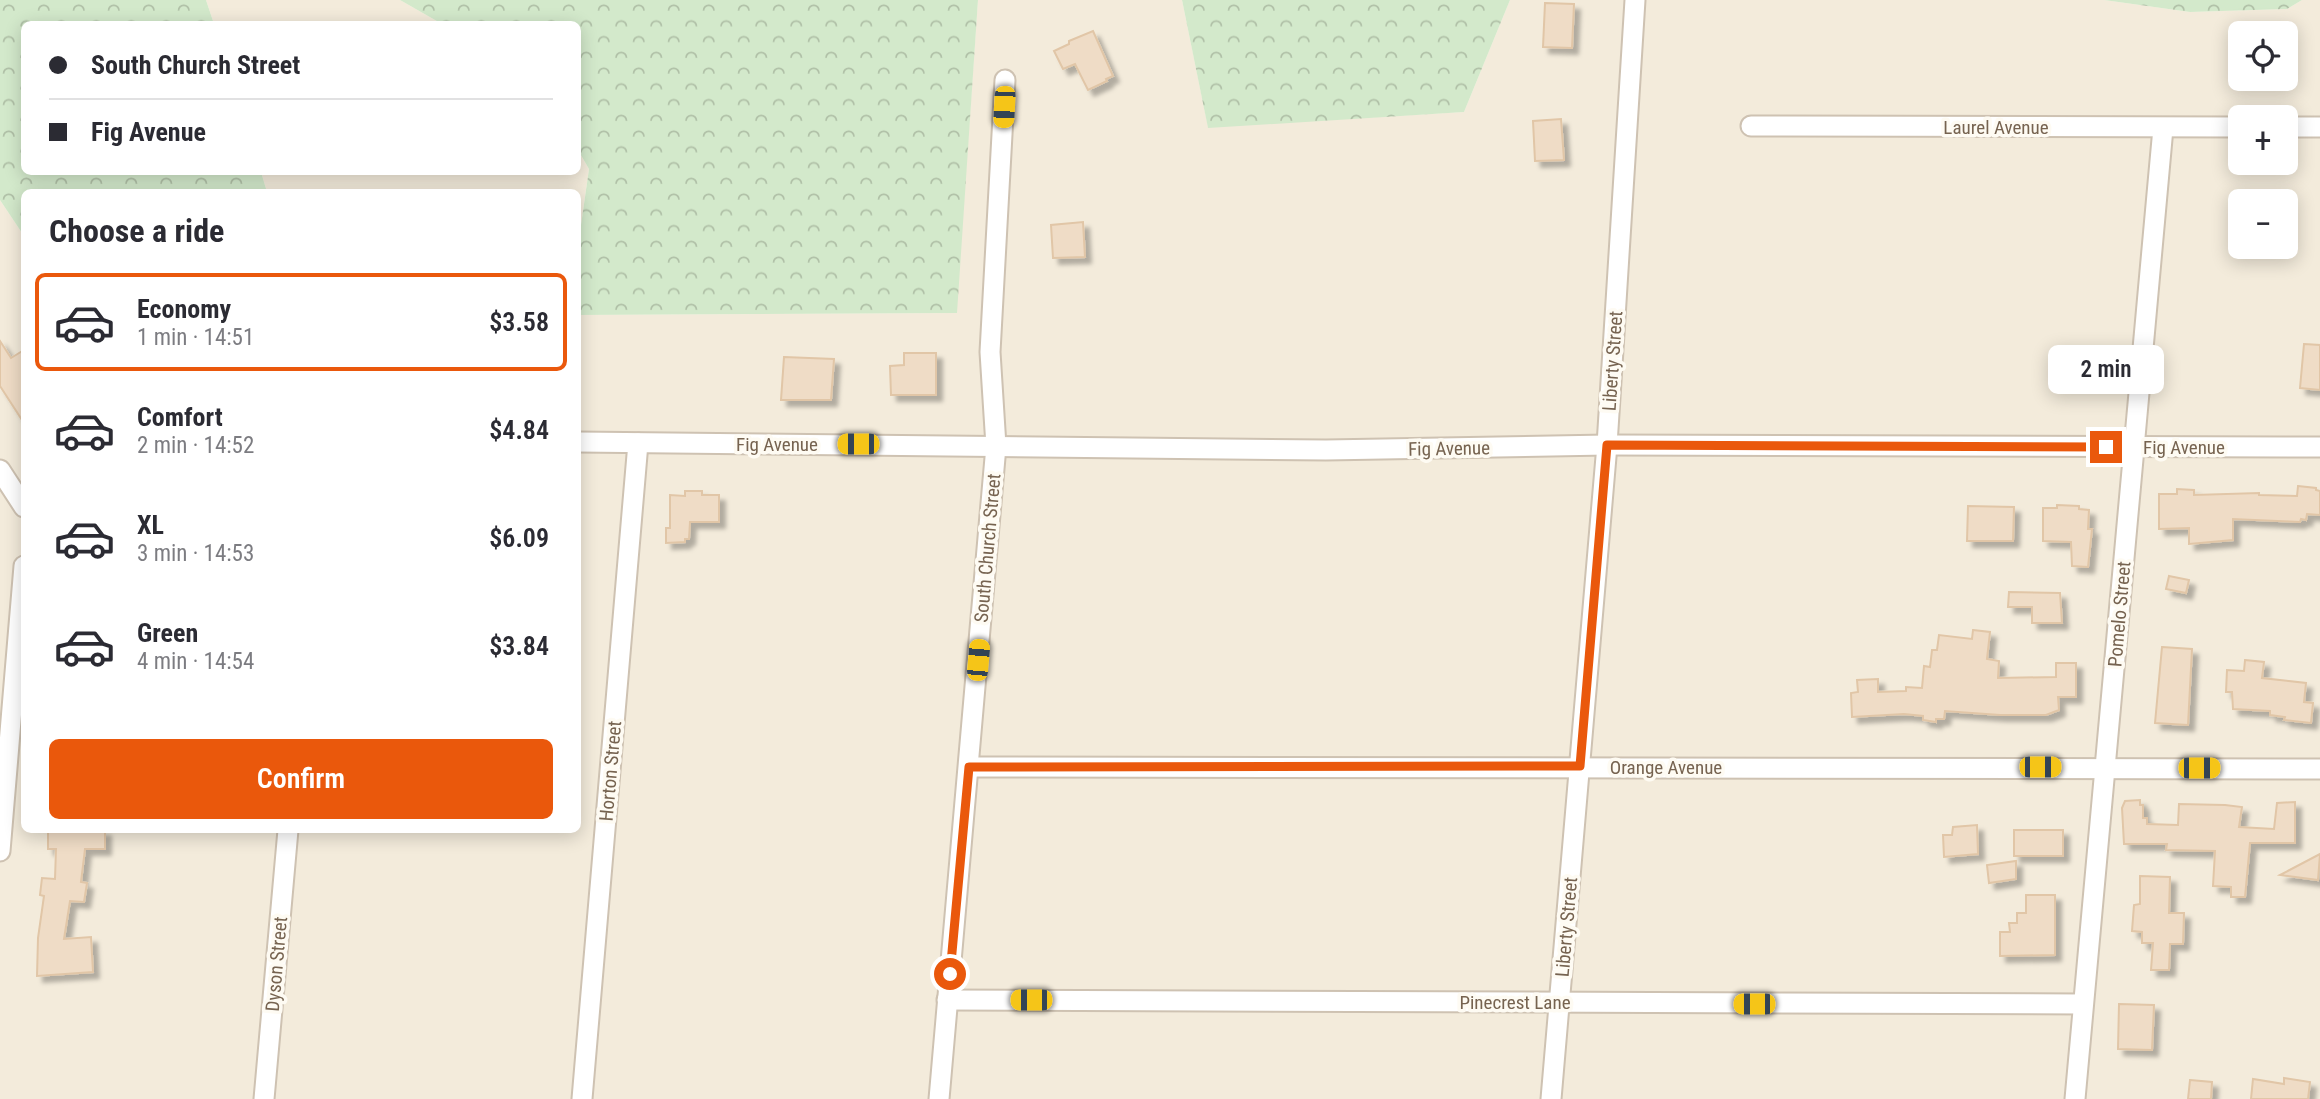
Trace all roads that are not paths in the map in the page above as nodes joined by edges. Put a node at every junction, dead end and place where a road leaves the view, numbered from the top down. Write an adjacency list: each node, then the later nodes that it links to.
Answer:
1 (1635, 0): 10 (street, Liberty Street)
2 (1005, 80): 11 (street, South Church Street)
3 (1751, 126): 7 (street, Laurel Avenue)
4 (2228, 127): 7 (street, Laurel Avenue)
5 (2298, 127): 6 (street)
6 (2320, 127)
7 (2163, 128): 12 (street, Pomelo Street)
8 (581, 442): 9 (street, Fig Avenue)
9 (638, 443): 11 (street, Fig Avenue); 27 (street, Horton Street)
10 (1607, 445): 11 (street, Fig Avenue); 12 (street, Fig Avenue); 17 (street, Liberty Street)
11 (996, 446): 18 (street, South Church Street)
12 (2134, 447): 13 (street, Fig Avenue); 19 (street, Pomelo Street)
13 (2320, 447)
14 (0, 470): 15 (street)
15 (21, 502)
16 (21, 602): 22 (street)
17 (1580, 766): 18 (street, Orange Avenue); 19 (street, Orange Avenue); 24 (street, Liberty Street)
18 (969, 767): 23 (street, South Church Street)
19 (2105, 768): 20 (street, Orange Avenue); 25 (street, Pomelo Street)
20 (2320, 769)
21 (288, 833): 26 (street, Dyson Street)
22 (0, 851)
23 (947, 1000): 24 (street, Pinecrest Lane); 28 (street, South Church Street)
24 (1559, 1002): 25 (street, Pinecrest Lane); 29 (street, Liberty Street)
25 (2083, 1004): 30 (street, Pomelo Street)
26 (264, 1099)
27 (582, 1099)
28 (939, 1099)
29 (1551, 1099)
30 (2075, 1099)

